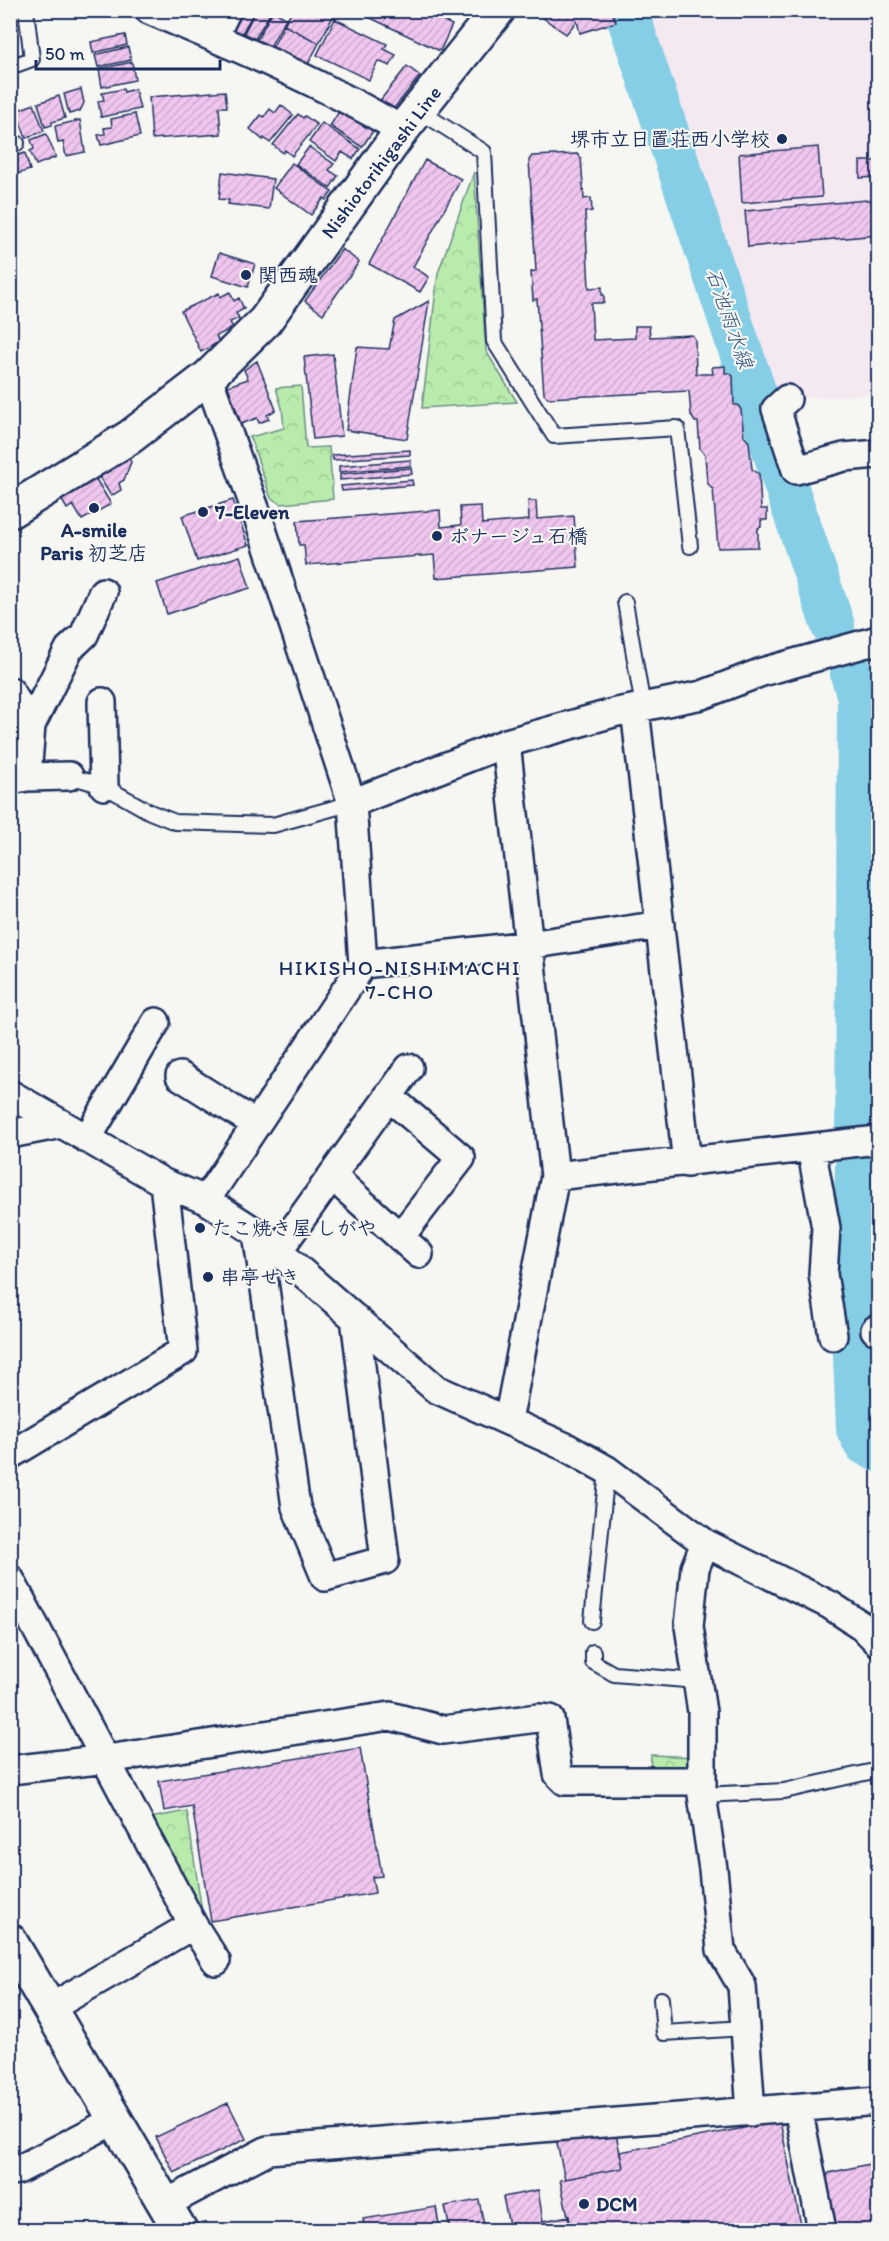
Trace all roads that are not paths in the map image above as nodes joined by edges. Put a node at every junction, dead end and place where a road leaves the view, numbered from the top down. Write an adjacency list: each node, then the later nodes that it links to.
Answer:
1 (26, 10): 6 (lane)
2 (149, 10): 5 (street)
3 (227, 10): 5 (street)
4 (498, 10): 7 (main road, Nishiotorihigashi Line)
5 (214, 37): 7 (street)
6 (10, 67)
7 (410, 120): 8 (main road, Nishiotorihigashi Line); 12 (lane)
8 (208, 377): 11 (main road, Nishiotorihigashi Line); 24 (street)
9 (787, 399): 10 (street)
10 (879, 454)
11 (10, 511)
12 (690, 546)
13 (103, 592): 19 (street)
14 (625, 602): 18 (lane)
15 (879, 640): 18 (street)
16 (10, 691): 19 (street)
17 (102, 702): 23 (street)
18 (639, 708): 20 (street); 25 (street)
19 (31, 725): 22 (street)
20 (506, 743): 24 (street); 26 (street)
21 (69, 776): 22 (street); 23 (lane)
22 (19, 779)
23 (104, 786): 24 (lane)
24 (352, 803): 27 (street)
25 (660, 925): 26 (street); 39 (street)
26 (529, 945): 27 (street); 41 (street)
27 (363, 964): 34 (street)
28 (156, 1022): 36 (street)
29 (409, 1068): 32 (street)
30 (180, 1076): 34 (street)
31 (10, 1094): 33 (street)
32 (388, 1096): 40 (street); 40 (street)
33 (62, 1124): 35 (street); 36 (street)
34 (256, 1124): 43 (street)
35 (10, 1134)
36 (87, 1139): 42 (street)
37 (879, 1140): 38 (street)
38 (810, 1148): 39 (street); 47 (street)
39 (687, 1163): 41 (street)
40 (332, 1176): 45 (street)
41 (555, 1176): 48 (street)
42 (164, 1184): 43 (street); 49 (street)
43 (206, 1200): 44 (street)
44 (257, 1233): 45 (street); 46 (street)
45 (278, 1251): 46 (street)
46 (355, 1318): 48 (street)
47 (832, 1336)
48 (508, 1421): 50 (street)
49 (10, 1455)
50 (607, 1470): 51 (street); 53 (lane)
51 (705, 1543): 54 (street); 56 (street)
52 (10, 1579): 57 (street)
53 (592, 1621)
54 (879, 1642)
55 (592, 1652): 56 (lane)
56 (697, 1681): 60 (street)
57 (107, 1759): 58 (street); 60 (street); 61 (street)
58 (10, 1770)
59 (879, 1770): 60 (lane)
60 (702, 1788): 66 (street)
61 (194, 1925): 63 (street); 65 (street)
62 (10, 1941): 65 (main road)
63 (216, 1961)
64 (661, 1999): 66 (lane)
65 (50, 2008): 70 (main road)
66 (745, 2028): 69 (street)
67 (879, 2101): 68 (street)
68 (798, 2108): 69 (street); 73 (street)
69 (751, 2112): 72 (street)
70 (115, 2120): 71 (street); 72 (main road)
71 (10, 2171)
72 (172, 2217)
73 (822, 2230)

